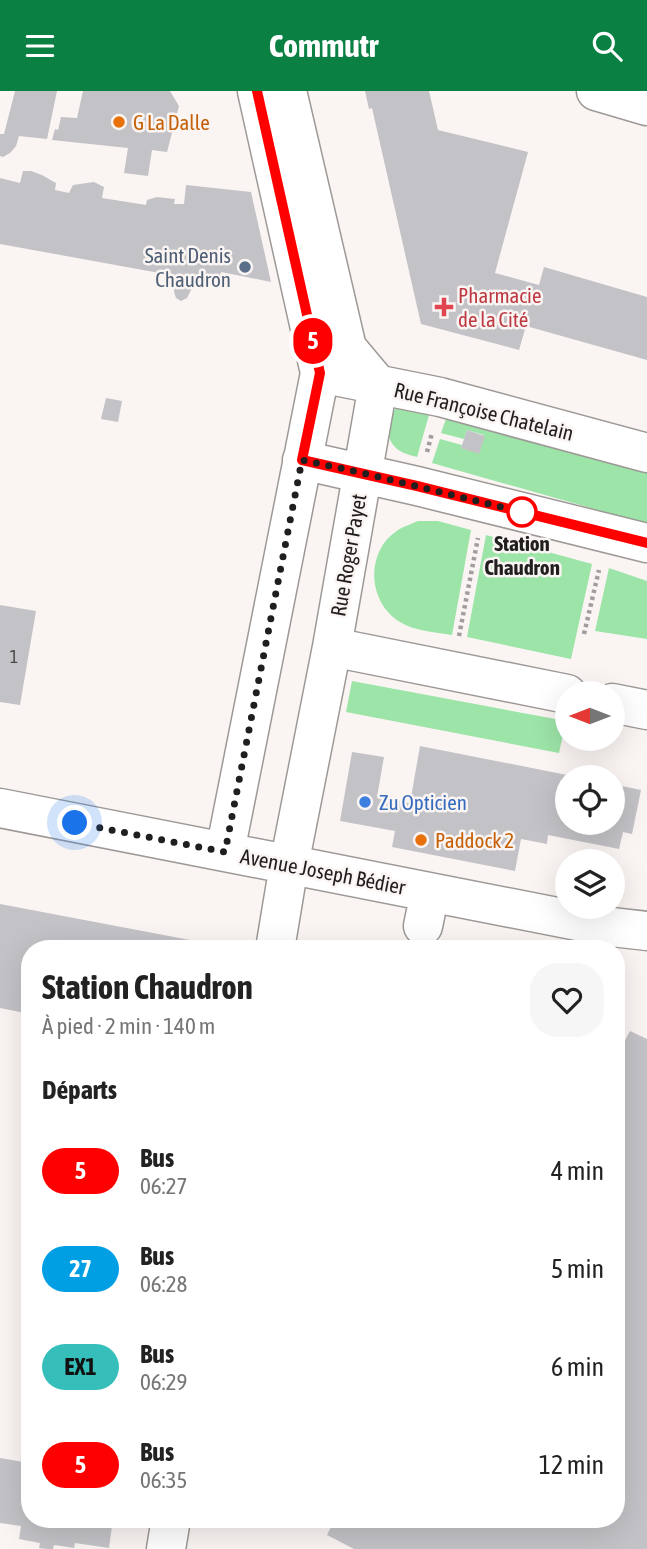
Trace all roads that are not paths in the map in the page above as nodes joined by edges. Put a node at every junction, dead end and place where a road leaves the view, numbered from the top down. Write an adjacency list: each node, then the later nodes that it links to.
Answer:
1 (257, 91): 5 (street)
2 (287, 91): 6 (street)
3 (596, 91): 4 (street)
4 (647, 106)
5 (320, 373): 6 (street, Rue Françoise Chatelain); 8 (street)
6 (378, 385): 7 (street, Rue Françoise Chatelain); 9 (street, Rue Roger Payet)
7 (647, 453)
8 (302, 460): 9 (street); 16 (street)
9 (363, 473): 10 (street); 11 (street, Rue Roger Payet)
10 (647, 543)
11 (332, 647): 12 (street); 17 (street, Rue Roger Payet)
12 (555, 692)
13 (625, 706): 14 (street)
14 (647, 710)
15 (0, 808): 16 (street, Avenue Joseph Bédier)
16 (225, 852): 17 (street, Avenue Joseph Bédier)
17 (289, 865): 19 (street, Avenue Joseph Bédier); 20 (street, Rue Roger Payet)
18 (647, 931): 19 (street, Avenue Joseph Bédier)
19 (601, 937)
20 (276, 940)
21 (170, 1528): 22 (street)
22 (166, 1549)

